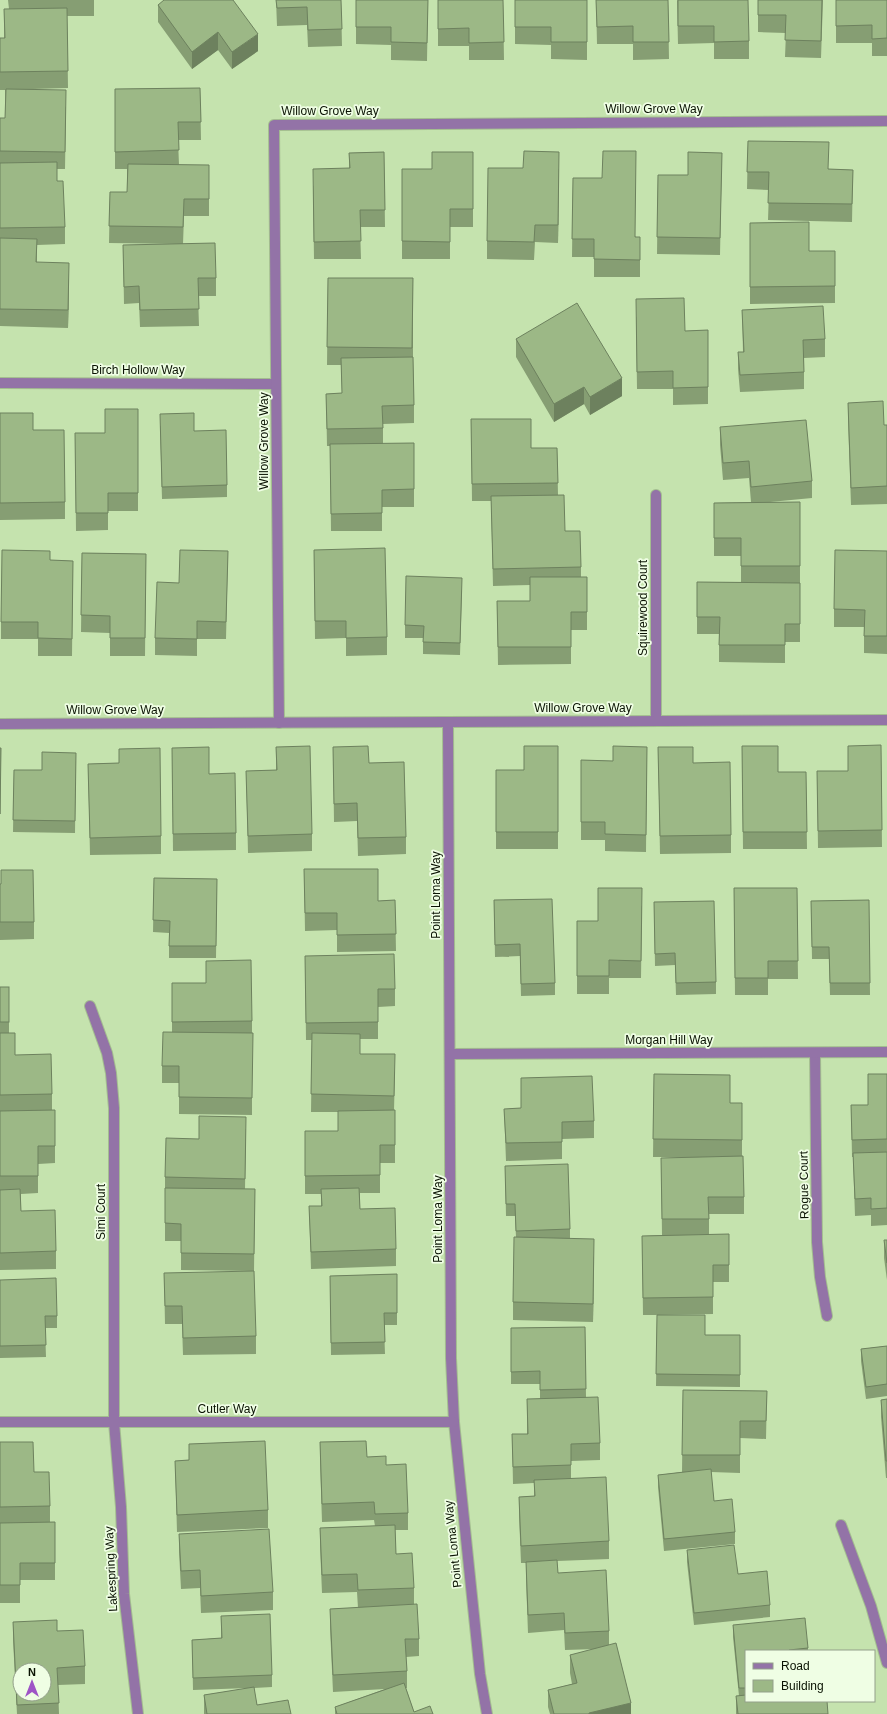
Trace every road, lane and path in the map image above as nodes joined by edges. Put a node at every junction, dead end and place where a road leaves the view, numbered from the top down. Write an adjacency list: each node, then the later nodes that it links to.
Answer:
1 (887, 121): 3 (street, Willow Grove Way)
2 (0, 383): 3 (street, Birch Hollow Way)
3 (276, 384): 8 (street, Willow Grove Way)
4 (656, 495): 6 (street, Squirewood Court)
5 (887, 720): 6 (street, Willow Grove Way)
6 (656, 721): 7 (street, Willow Grove Way)
7 (448, 722): 8 (street, Willow Grove Way); 13 (street, Point Loma Way)
8 (279, 723): 9 (street, Willow Grove Way)
9 (0, 724)
10 (90, 1006): 16 (street, Simi Court)
11 (815, 1052): 12 (street, Morgan Hill Way); 13 (street, Morgan Hill Way); 14 (street, Rogue Court)
12 (887, 1052)
13 (450, 1054): 17 (street, Point Loma Way)
14 (827, 1316)
15 (0, 1422): 16 (street, Cutler Way)
16 (114, 1422): 17 (street, Cutler Way); 20 (street, Lakespring Way)
17 (454, 1422): 21 (street, Point Loma Way)
18 (841, 1525): 19 (street)
19 (887, 1664)
20 (138, 1714)
21 (487, 1714)

